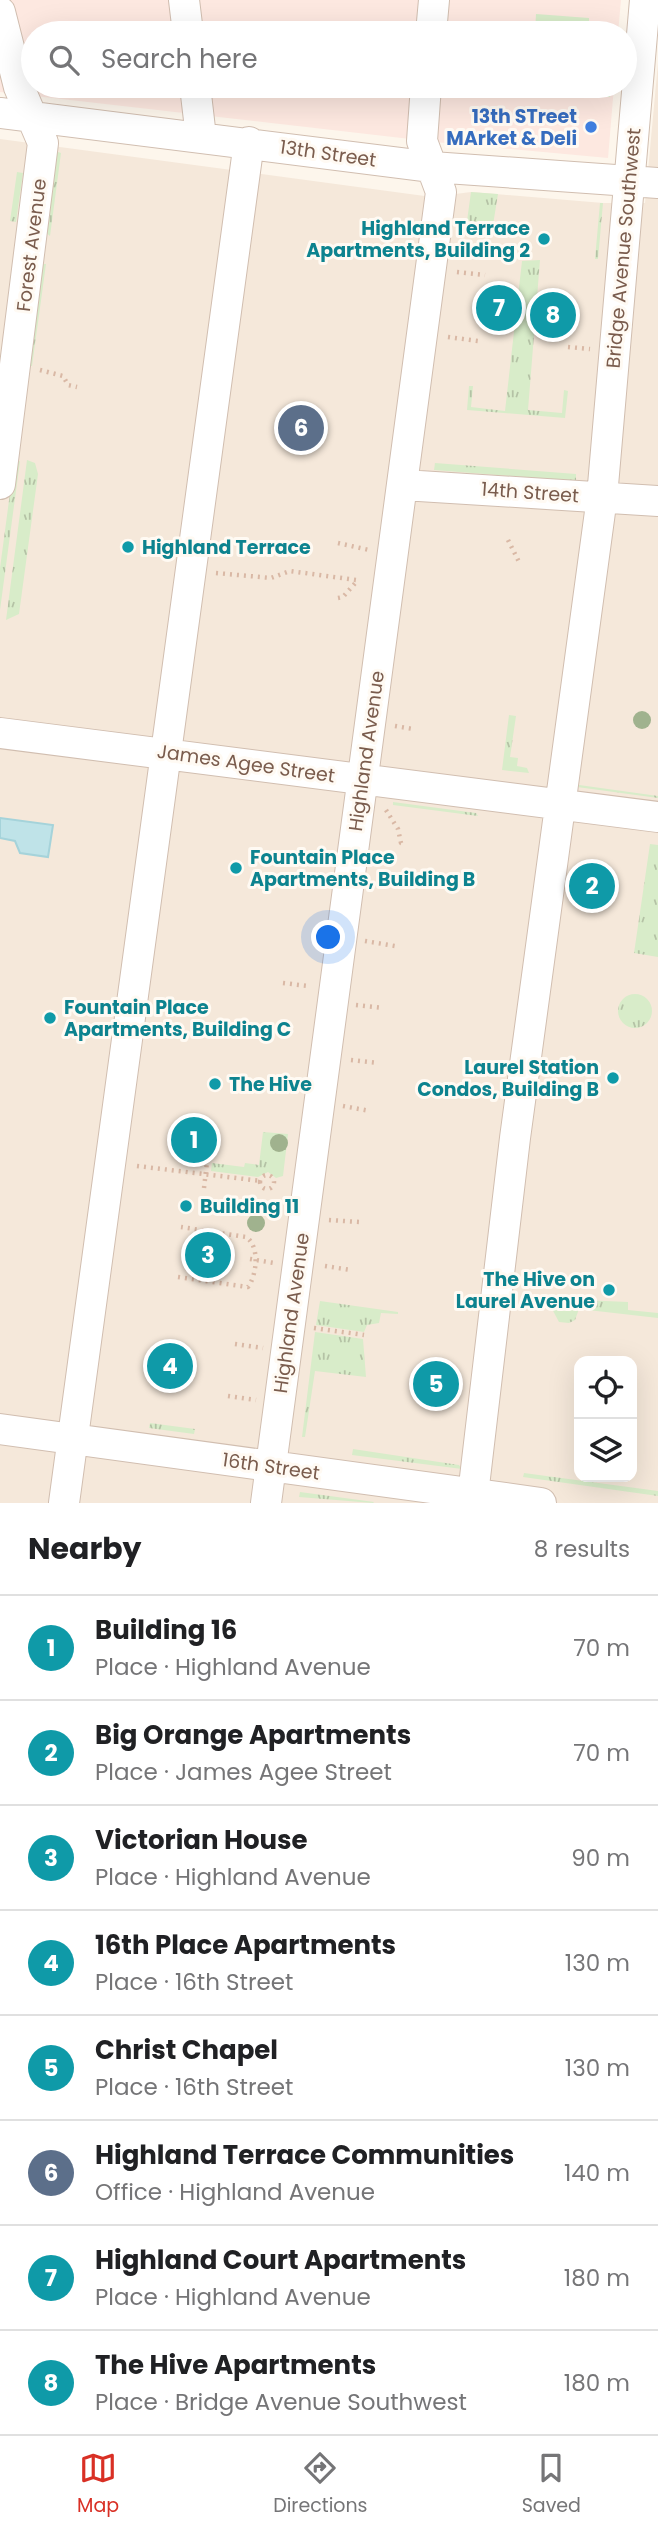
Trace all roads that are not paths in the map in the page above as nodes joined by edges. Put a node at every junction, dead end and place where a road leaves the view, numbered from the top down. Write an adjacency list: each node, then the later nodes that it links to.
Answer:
1 (184, 0): 5 (street)
2 (434, 0): 6 (street)
3 (645, 0): 16 (street, Bridge Avenue Southwest)
4 (0, 12): 7 (street, Forest Avenue)
5 (187, 21)
6 (432, 21)
7 (21, 92)
8 (24, 98): 12 (street, Forest Avenue)
9 (196, 98): 13 (street)
10 (425, 98): 15 (street, Highland Avenue)
11 (0, 113): 12 (street, 13th Street)
12 (31, 115): 13 (street, 13th Street); 17 (street, Forest Avenue)
13 (201, 136): 14 (street, 13th Street)
14 (249, 142): 15 (street, 13th Street); 22 (street)
15 (432, 167): 16 (street, 13th Street); 18 (street, Highland Avenue)
16 (643, 182): 19 (street, Bridge Avenue Southwest)
17 (0, 484)
18 (403, 485): 19 (street, 14th Street); 23 (street, Highland Avenue)
19 (602, 497): 20 (street, 14th Street); 24 (street, Bridge Avenue Southwest)
20 (658, 501)
21 (0, 733): 22 (street, James Agee Street)
22 (165, 752): 23 (street, James Agee Street); 27 (street)
23 (362, 779): 24 (street, James Agee Street); 28 (street, Highland Avenue)
24 (562, 806): 25 (street, James Agee Street); 29 (street, Bridge Avenue Southwest)
25 (658, 817)
26 (0, 1429): 27 (street, 16th Street)
27 (72, 1439): 28 (street, 16th Street); 30 (street)
28 (271, 1465): 29 (street, 16th Street); 31 (street, Highland Avenue)
29 (472, 1498): 32 (street, 16th Street)
30 (64, 1503)
31 (266, 1503)
32 (541, 1503)

